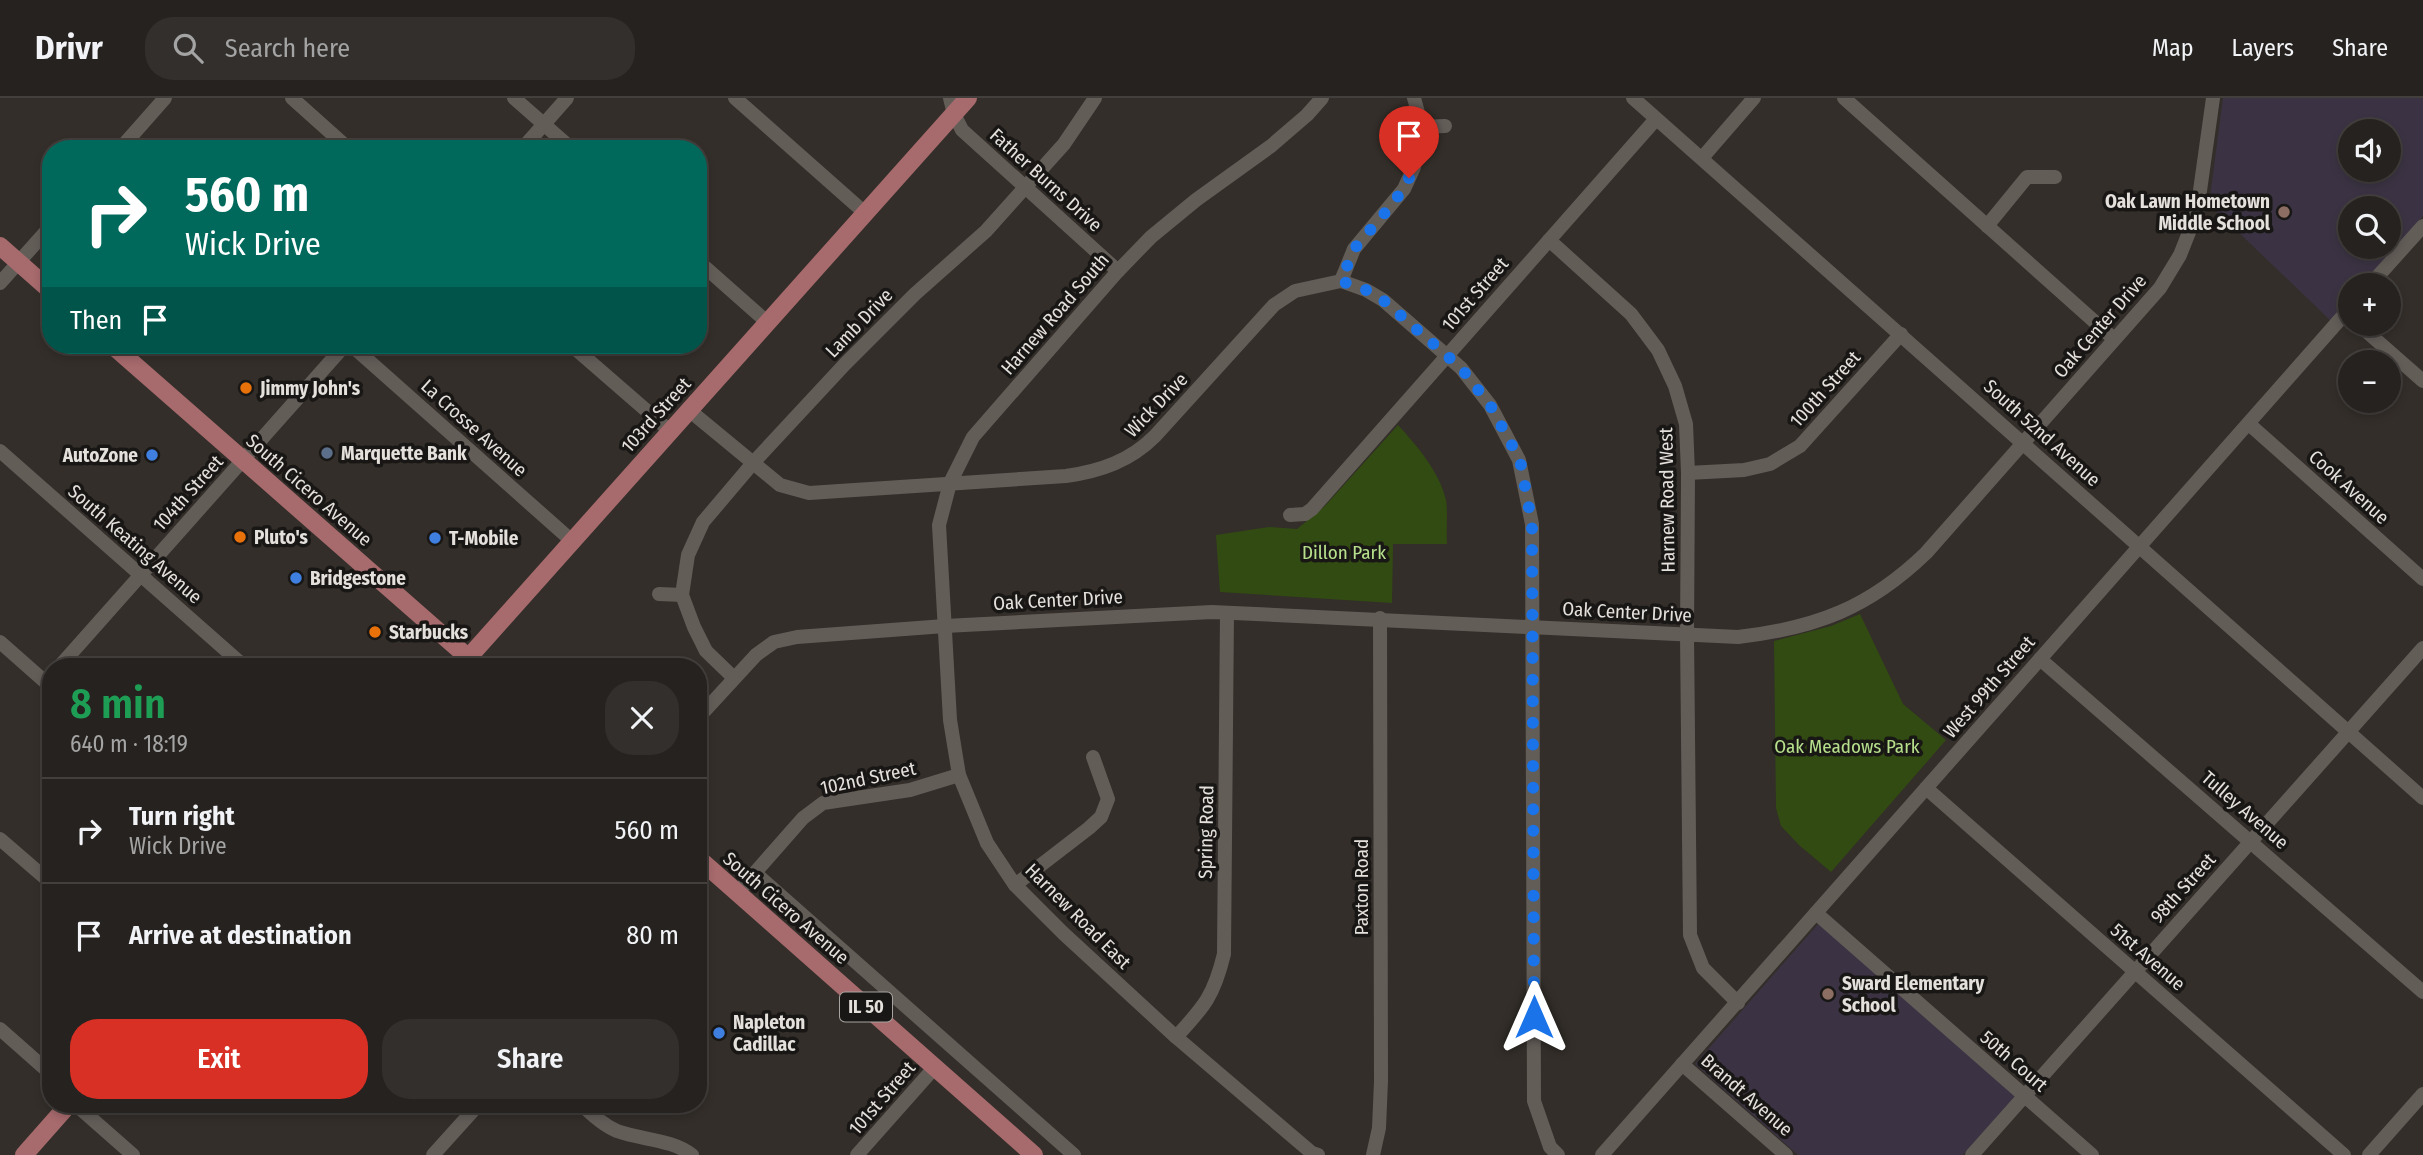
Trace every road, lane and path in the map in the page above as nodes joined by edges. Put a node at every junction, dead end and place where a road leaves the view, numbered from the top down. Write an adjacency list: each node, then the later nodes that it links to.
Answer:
1 (165, 98): 19 (street)
2 (292, 98): 20 (street)
3 (514, 98): 16 (street)
4 (567, 98): 16 (street)
5 (735, 98): 26 (street)
6 (968, 98): 14 (main road, 103rd Street)
7 (1095, 98): 25 (street, Lamb Drive)
8 (1322, 98): 34 (street, Harnew Road South)
9 (1414, 98): 18 (street)
10 (1633, 98): 15 (street, South 52nd Avenue)
11 (1754, 98): 23 (street)
12 (1844, 98): 27 (street)
13 (2213, 98): 43 (street, Oak Center Drive)
14 (952, 106): 25 (street, Father Burns Drive); 26 (main road, 103rd Street)
15 (1656, 118): 23 (street, South 52nd Avenue); 30 (street, 101st Street)
16 (544, 124): 21 (street); 22 (street)
17 (1445, 126): 18 (street)
18 (1422, 127): 36 (street)
19 (131, 140)
20 (339, 140)
21 (530, 140)
22 (562, 140)
23 (1702, 158): 41 (street, South 52nd Avenue)
24 (2055, 177): 27 (street)
25 (1025, 189): 34 (street, Father Burns Drive); 56 (street, Lamb Drive)
26 (865, 213): 39 (main road, 103rd Street)
27 (1987, 226): 43 (street)
28 (2423, 226): 35 (street)
29 (42, 236): 32 (street)
30 (1549, 240): 48 (street, 101st Street); 57 (street, Harnew Road West)
31 (0, 246): 32 (main road)
32 (19, 262): 37 (street); 38 (main road)
33 (707, 269): 39 (street)
34 (1118, 271): 58 (street, Harnew Road South)
35 (2381, 273)
36 (1341, 281): 48 (street); 58 (street, Wick Drive)
37 (0, 283)
38 (42, 283)
39 (767, 322): 50 (main road, 103rd Street)
40 (2338, 325): 51 (street, West 99th Street)
41 (1901, 334): 53 (street, South 52nd Avenue); 57 (street, 100th Street)
42 (2372, 336): 49 (street)
43 (2114, 339): 53 (street, Oak Center Drive)
44 (121, 354): 55 (main road, South Cicero Avenue)
45 (340, 354): 55 (street, 104th Street)
46 (358, 354): 60 (street, La Crosse Avenue)
47 (581, 354): 52 (street)
48 (1447, 355): 59 (street, 101st Street); 69 (street)
49 (2423, 381)
50 (689, 410): 52 (main road, 103rd Street); 56 (street, Wick Drive)
51 (2249, 424): 61 (street, West 99th Street); 63 (street, Cook Avenue)
52 (670, 431): 60 (main road, 103rd Street)
53 (2024, 443): 61 (street, South 52nd Avenue); 70 (street, Oak Center Drive)
54 (0, 452): 62 (street, South Keating Avenue)
55 (242, 460): 62 (street, 104th Street); 75 (main road, South Cicero Avenue)
56 (753, 463): 58 (street, Wick Drive); 65 (street, Lamb Drive)
57 (1688, 473): 70 (street, Harnew Road West)
58 (950, 483): 68 (street, Harnew Road South)
59 (1290, 515)
60 (572, 541): 76 (main road, 103rd Street)
61 (2141, 546): 77 (street, West 99th Street); 81 (street, South 52nd Avenue)
62 (141, 575): 73 (street, 104th Street); 74 (street, South Keating Avenue)
63 (2423, 579)
64 (659, 594): 65 (street)
65 (682, 595): 79 (street, Lamb Drive)
66 (1227, 613): 67 (street, Oak Center Drive); 68 (street, Oak Center Drive); 98 (street, Spring Road)
67 (1380, 618): 69 (street, Oak Center Drive); 116 (street, Paxton Road)
68 (945, 626): 79 (street, Oak Center Drive); 83 (street, Harnew Road East)
69 (1534, 626): 70 (street, Oak Center Drive); 117 (street)
70 (1687, 634): 96 (street, Harnew Road West)
71 (0, 642): 78 (street)
72 (2423, 648): 81 (street, 98th Street)
73 (67, 658)
74 (235, 658)
75 (462, 658)
76 (474, 658)
77 (2040, 659): 84 (street, West 99th Street); 87 (street, Tulley Avenue)
78 (42, 676)
79 (734, 678): 80 (street, Oak Center Drive)
80 (707, 708)
81 (2348, 732): 85 (street, South 52nd Avenue); 87 (street, 98th Street)
82 (1093, 757): 91 (street)
83 (959, 775): 89 (street, 102nd Street); 91 (street, Harnew Road East)
84 (1926, 788): 93 (street, West 99th Street); 94 (street, 51st Avenue)
85 (2423, 798)
86 (0, 839): 90 (street)
87 (2251, 841): 94 (street, 98th Street); 95 (street, Tulley Avenue)
88 (707, 866): 92 (main road, South Cicero Avenue / IL 50)
89 (755, 873): 92 (street, 102nd Street); 114 (street, South Cicero Avenue)
90 (42, 875)
91 (1015, 884): 98 (street, Harnew Road East)
92 (737, 893): 101 (main road, South Cicero Avenue / IL 50)
93 (1816, 913): 96 (street, West 99th Street); 103 (street, 50th Court)
94 (2135, 971): 103 (street, 98th Street); 122 (street, 51st Avenue)
95 (2423, 992)
96 (1738, 1003): 99 (street, West 99th Street)
97 (0, 1029): 100 (street)
98 (1176, 1037): 115 (street, Harnew Road East)
99 (1682, 1064): 118 (street, West 99th Street); 119 (street, Brandt Avenue)
100 (42, 1066)
101 (935, 1067): 112 (street, 101st Street); 113 (main road, South Cicero Avenue / IL 50)
102 (2423, 1094): 123 (street)
103 (2025, 1096): 120 (street, 98th Street); 121 (street, 50th Court)
104 (61, 1113): 108 (main road)
105 (85, 1113): 109 (street)
106 (471, 1113): 110 (street)
107 (591, 1113): 111 (street)
108 (24, 1155)
109 (133, 1155)
110 (433, 1155)
111 (692, 1155)
112 (857, 1155)
113 (1034, 1155)
114 (1074, 1155)
115 (1318, 1155)
116 (1373, 1155)
117 (1558, 1155)
118 (1602, 1155)
119 (1786, 1155)
120 (1972, 1155)
121 (2092, 1155)
122 (2344, 1155)
123 (2369, 1155)

